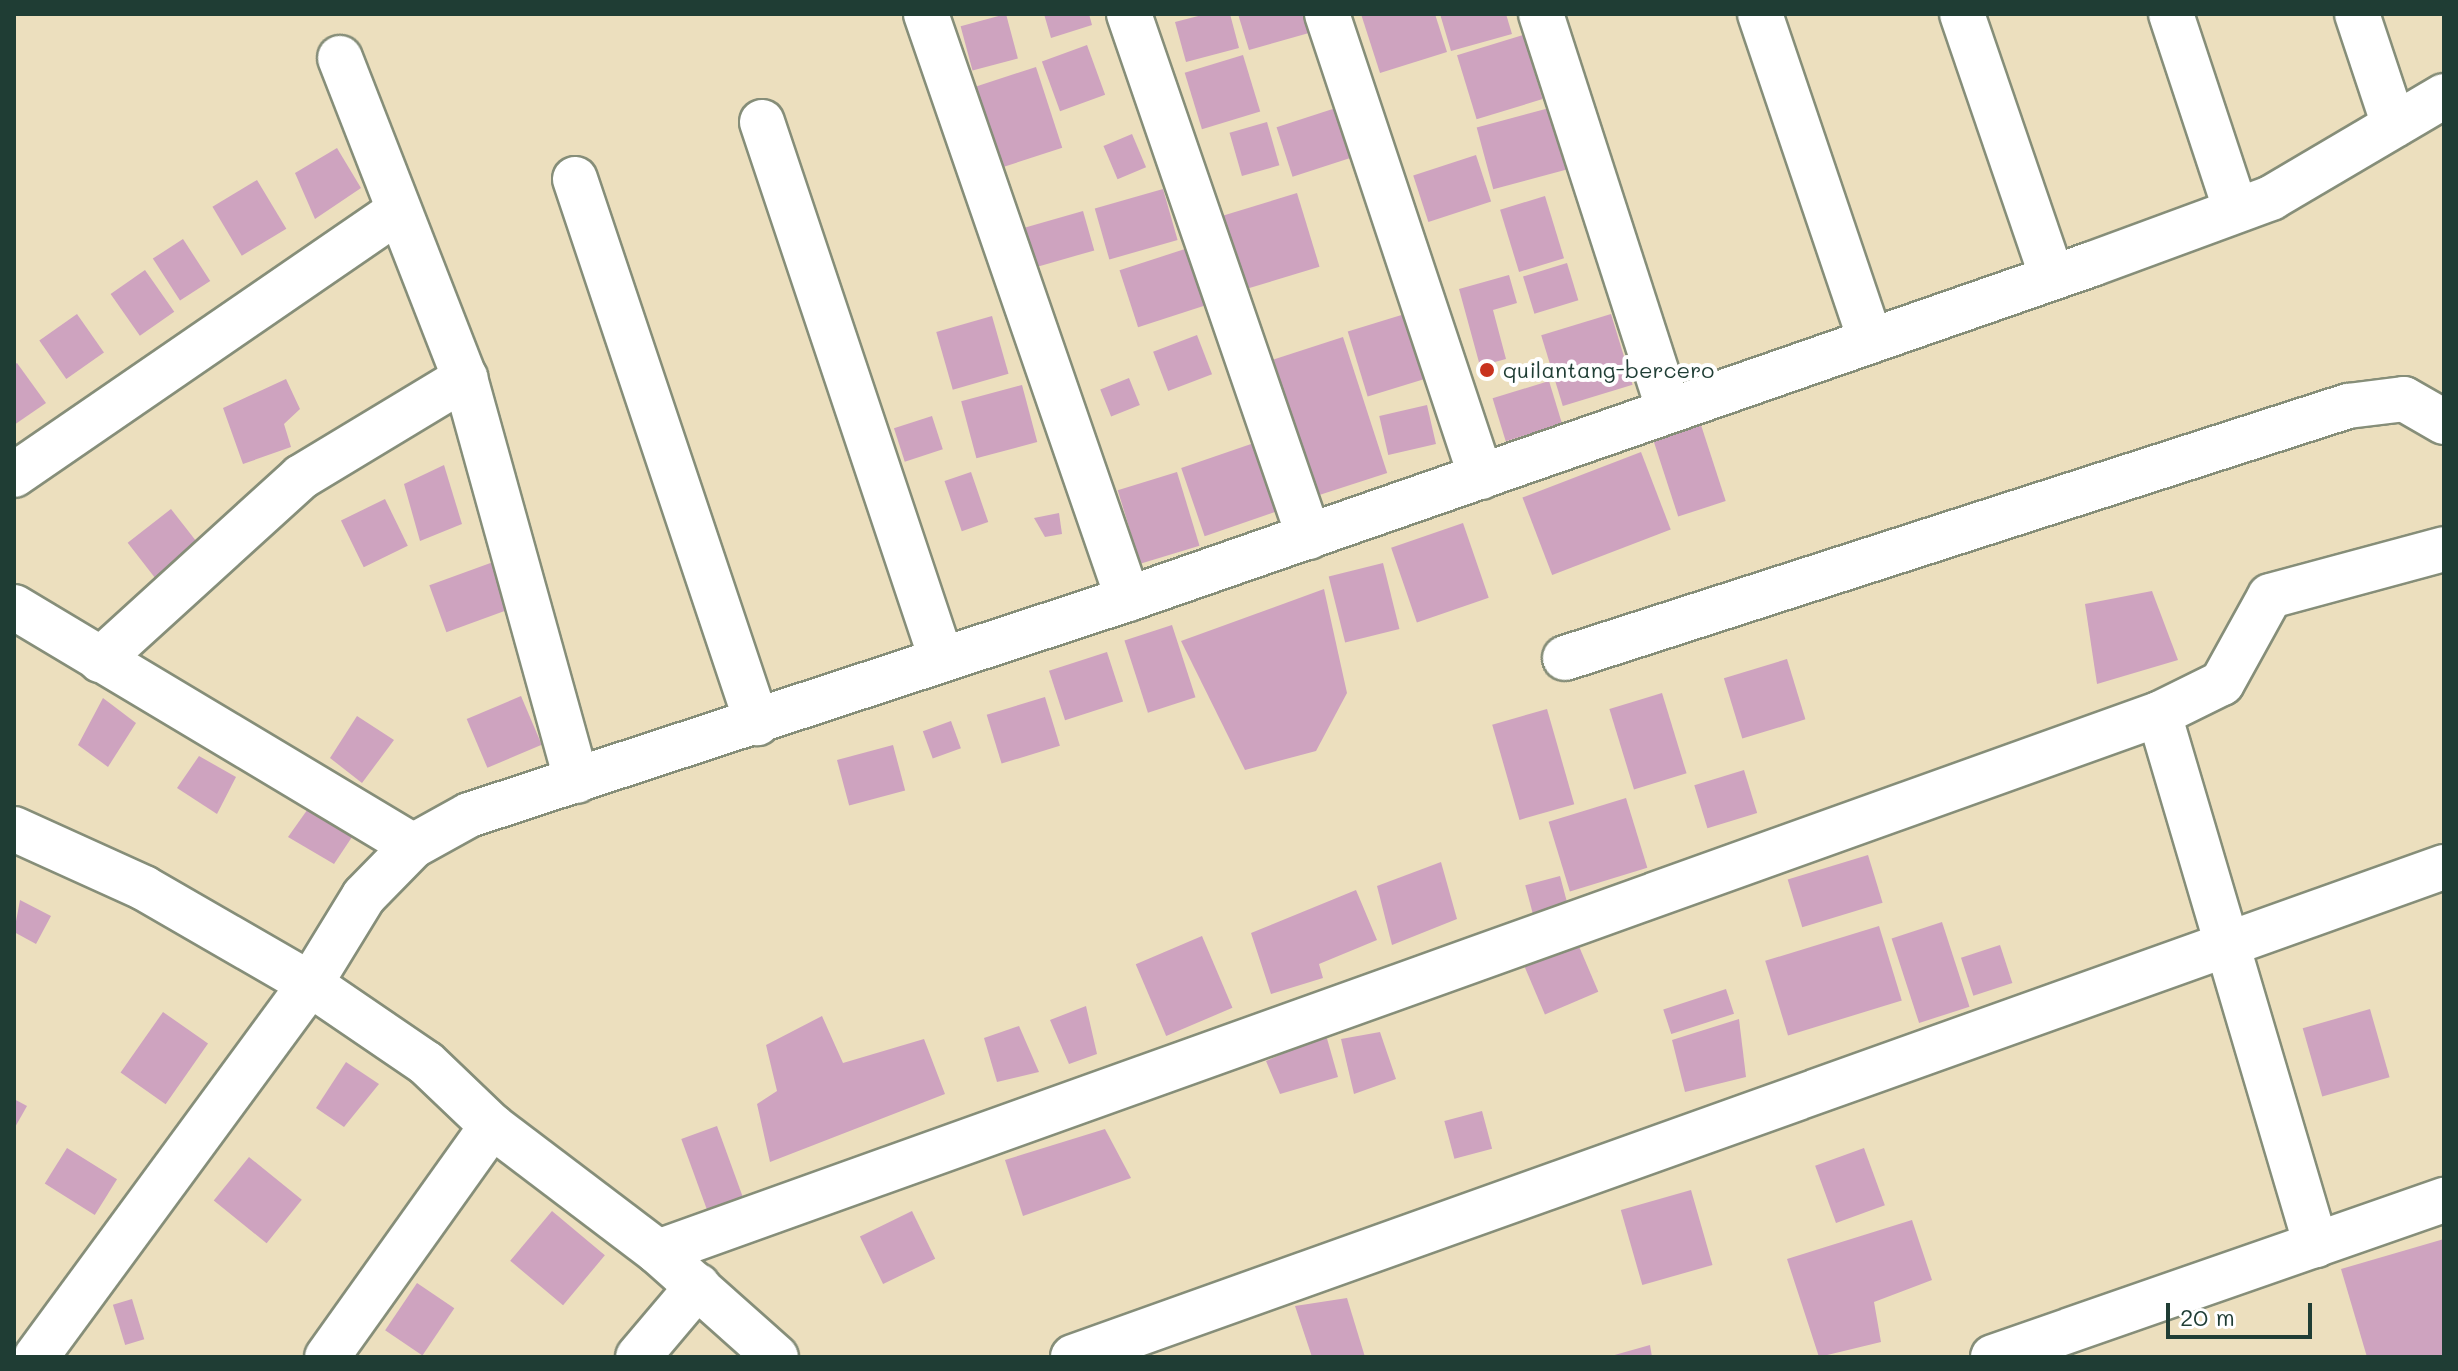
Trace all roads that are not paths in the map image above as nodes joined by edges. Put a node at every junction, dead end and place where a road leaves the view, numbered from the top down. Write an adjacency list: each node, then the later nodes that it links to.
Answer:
1 (926, 14): 25 (street)
2 (1129, 14): 23 (street)
3 (1327, 14): 22 (street)
4 (1541, 14): 19 (street)
5 (1760, 14): 17 (street)
6 (1962, 14): 16 (street)
7 (2171, 14): 14 (street)
8 (2357, 14): 12 (street)
9 (340, 58): 15 (street)
10 (2444, 96): 12 (street)
11 (762, 122): 27 (street)
12 (2394, 125): 14 (street)
13 (575, 179): 31 (street)
14 (2236, 210): 16 (street)
15 (398, 211): 18 (street); 21 (street)
16 (2052, 277): 17 (street)
17 (1870, 339): 19 (street)
18 (465, 378): 29 (street); 32 (street)
19 (1668, 408): 22 (street)
20 (2444, 422): 28 (street)
21 (14, 475)
22 (1481, 477): 23 (street)
23 (1309, 537): 25 (street)
24 (2444, 549): 30 (street)
25 (1128, 599): 27 (street)
26 (14, 607): 29 (street)
27 (941, 658): 31 (street)
28 (1565, 658)
29 (100, 660): 34 (street)
30 (2159, 714): 36 (street); 41 (street)
31 (757, 723): 32 (street)
32 (577, 781): 34 (street)
33 (14, 829): 37 (street)
34 (413, 846): 37 (street)
35 (2444, 867): 36 (street)
36 (2228, 941): 40 (street); 47 (street)
37 (310, 984): 38 (street); 43 (street)
38 (492, 1126): 41 (street); 44 (street)
39 (2444, 1200): 40 (street)
40 (2316, 1245): 48 (street)
41 (658, 1252): 42 (street)
42 (698, 1286): 45 (street); 46 (street)
43 (36, 1357)
44 (327, 1357)
45 (638, 1357)
46 (776, 1357)
47 (1073, 1357)
48 (1993, 1357)

